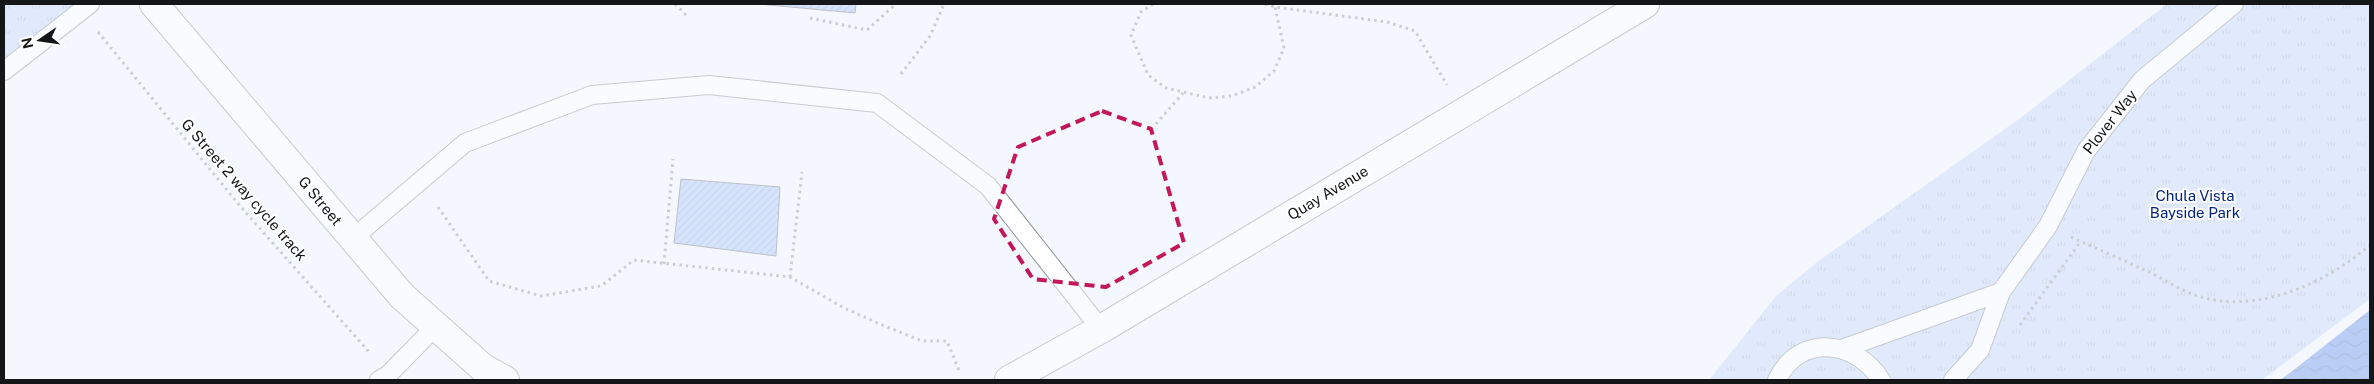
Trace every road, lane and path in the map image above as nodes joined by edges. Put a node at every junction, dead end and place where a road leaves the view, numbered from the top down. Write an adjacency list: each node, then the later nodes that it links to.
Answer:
1 (154, 4): 22 (street, G Street)
2 (675, 4): 11 (path)
3 (896, 4): 12 (path)
4 (944, 4): 14 (path)
5 (1153, 4): 16 (path)
6 (1265, 4): 10 (path)
7 (1645, 4): 29 (street, Quay Avenue)
8 (2234, 4): 21 (lane, Plover Way)
9 (86, 7): 13 (lane); 33 (path, G Street 2 way cycle track)
10 (1275, 7): 15 (path); 16 (path)
11 (688, 17)
12 (810, 18)
13 (4, 71)
14 (901, 74)
15 (1447, 86)
16 (1183, 93): 17 (path)
17 (1156, 124)
18 (672, 159): 25 (path)
19 (802, 172): 26 (path)
20 (438, 207): 25 (path)
21 (2048, 226): 23 (path); 27 (lane, Plover Way)
22 (352, 239): 28 (street, G Street); 29 (lane)
23 (2081, 241): 24 (path); 30 (path)
24 (2370, 245)
25 (664, 264): 26 (path)
26 (790, 277): 32 (path)
27 (2001, 292): 31 (lane); 38 (lane, Plover Way)
28 (436, 326): 33 (lane); 34 (street, G Street)
29 (1101, 329): 35 (street, Quay Avenue)
30 (2017, 329)
31 (1842, 349): 36 (lane); 37 (lane)
32 (960, 373)
33 (384, 378)
34 (505, 380)
35 (1009, 380)
36 (1777, 380)
37 (1881, 380)
38 (1953, 380)

